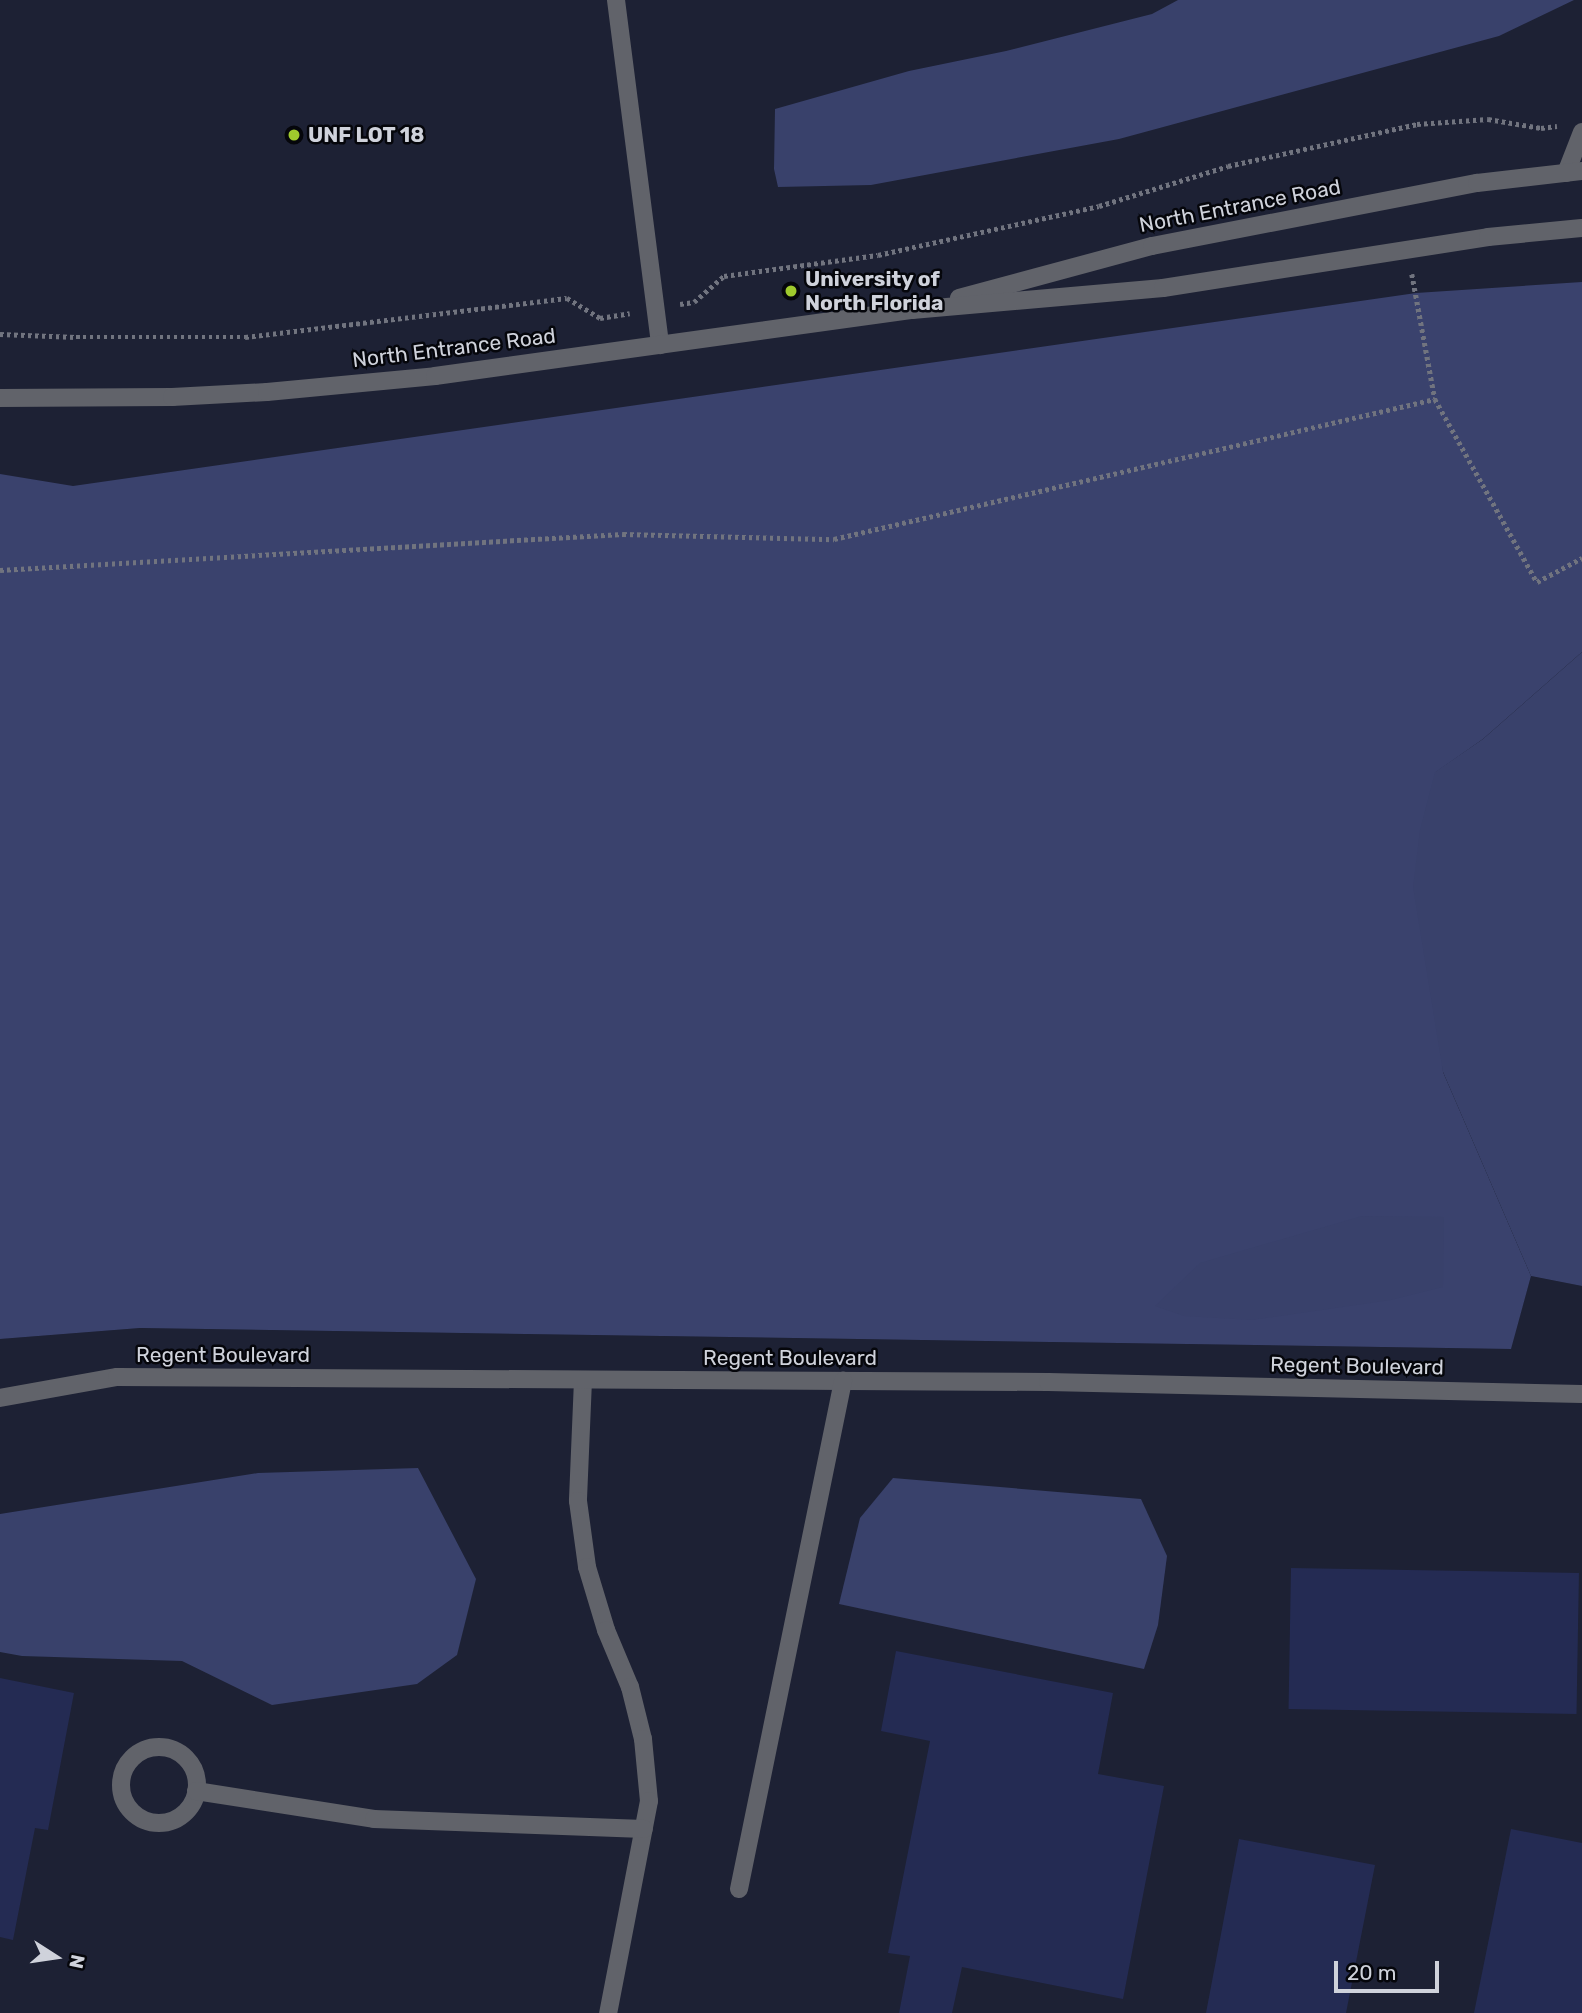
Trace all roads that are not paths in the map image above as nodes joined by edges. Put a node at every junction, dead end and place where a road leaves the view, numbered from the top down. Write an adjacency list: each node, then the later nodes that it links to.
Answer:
1 (616, 0): 6 (street)
2 (1575, 129): 3 (street)
3 (1574, 172): 5 (street, North Entrance Road)
4 (1582, 228): 5 (street, North Entrance Road)
5 (912, 310): 6 (street, North Entrance Road)
6 (660, 345): 7 (street, North Entrance Road)
7 (0, 398)
8 (583, 1380): 9 (street, Regent Boulevard); 11 (street, Regent Boulevard); 13 (street)
9 (843, 1381): 10 (street, Regent Boulevard); 14 (street)
10 (1582, 1394)
11 (0, 1398)
12 (196, 1791): 12 (street); 13 (street)
13 (643, 1829): 15 (street)
14 (739, 1889)
15 (608, 2013)

